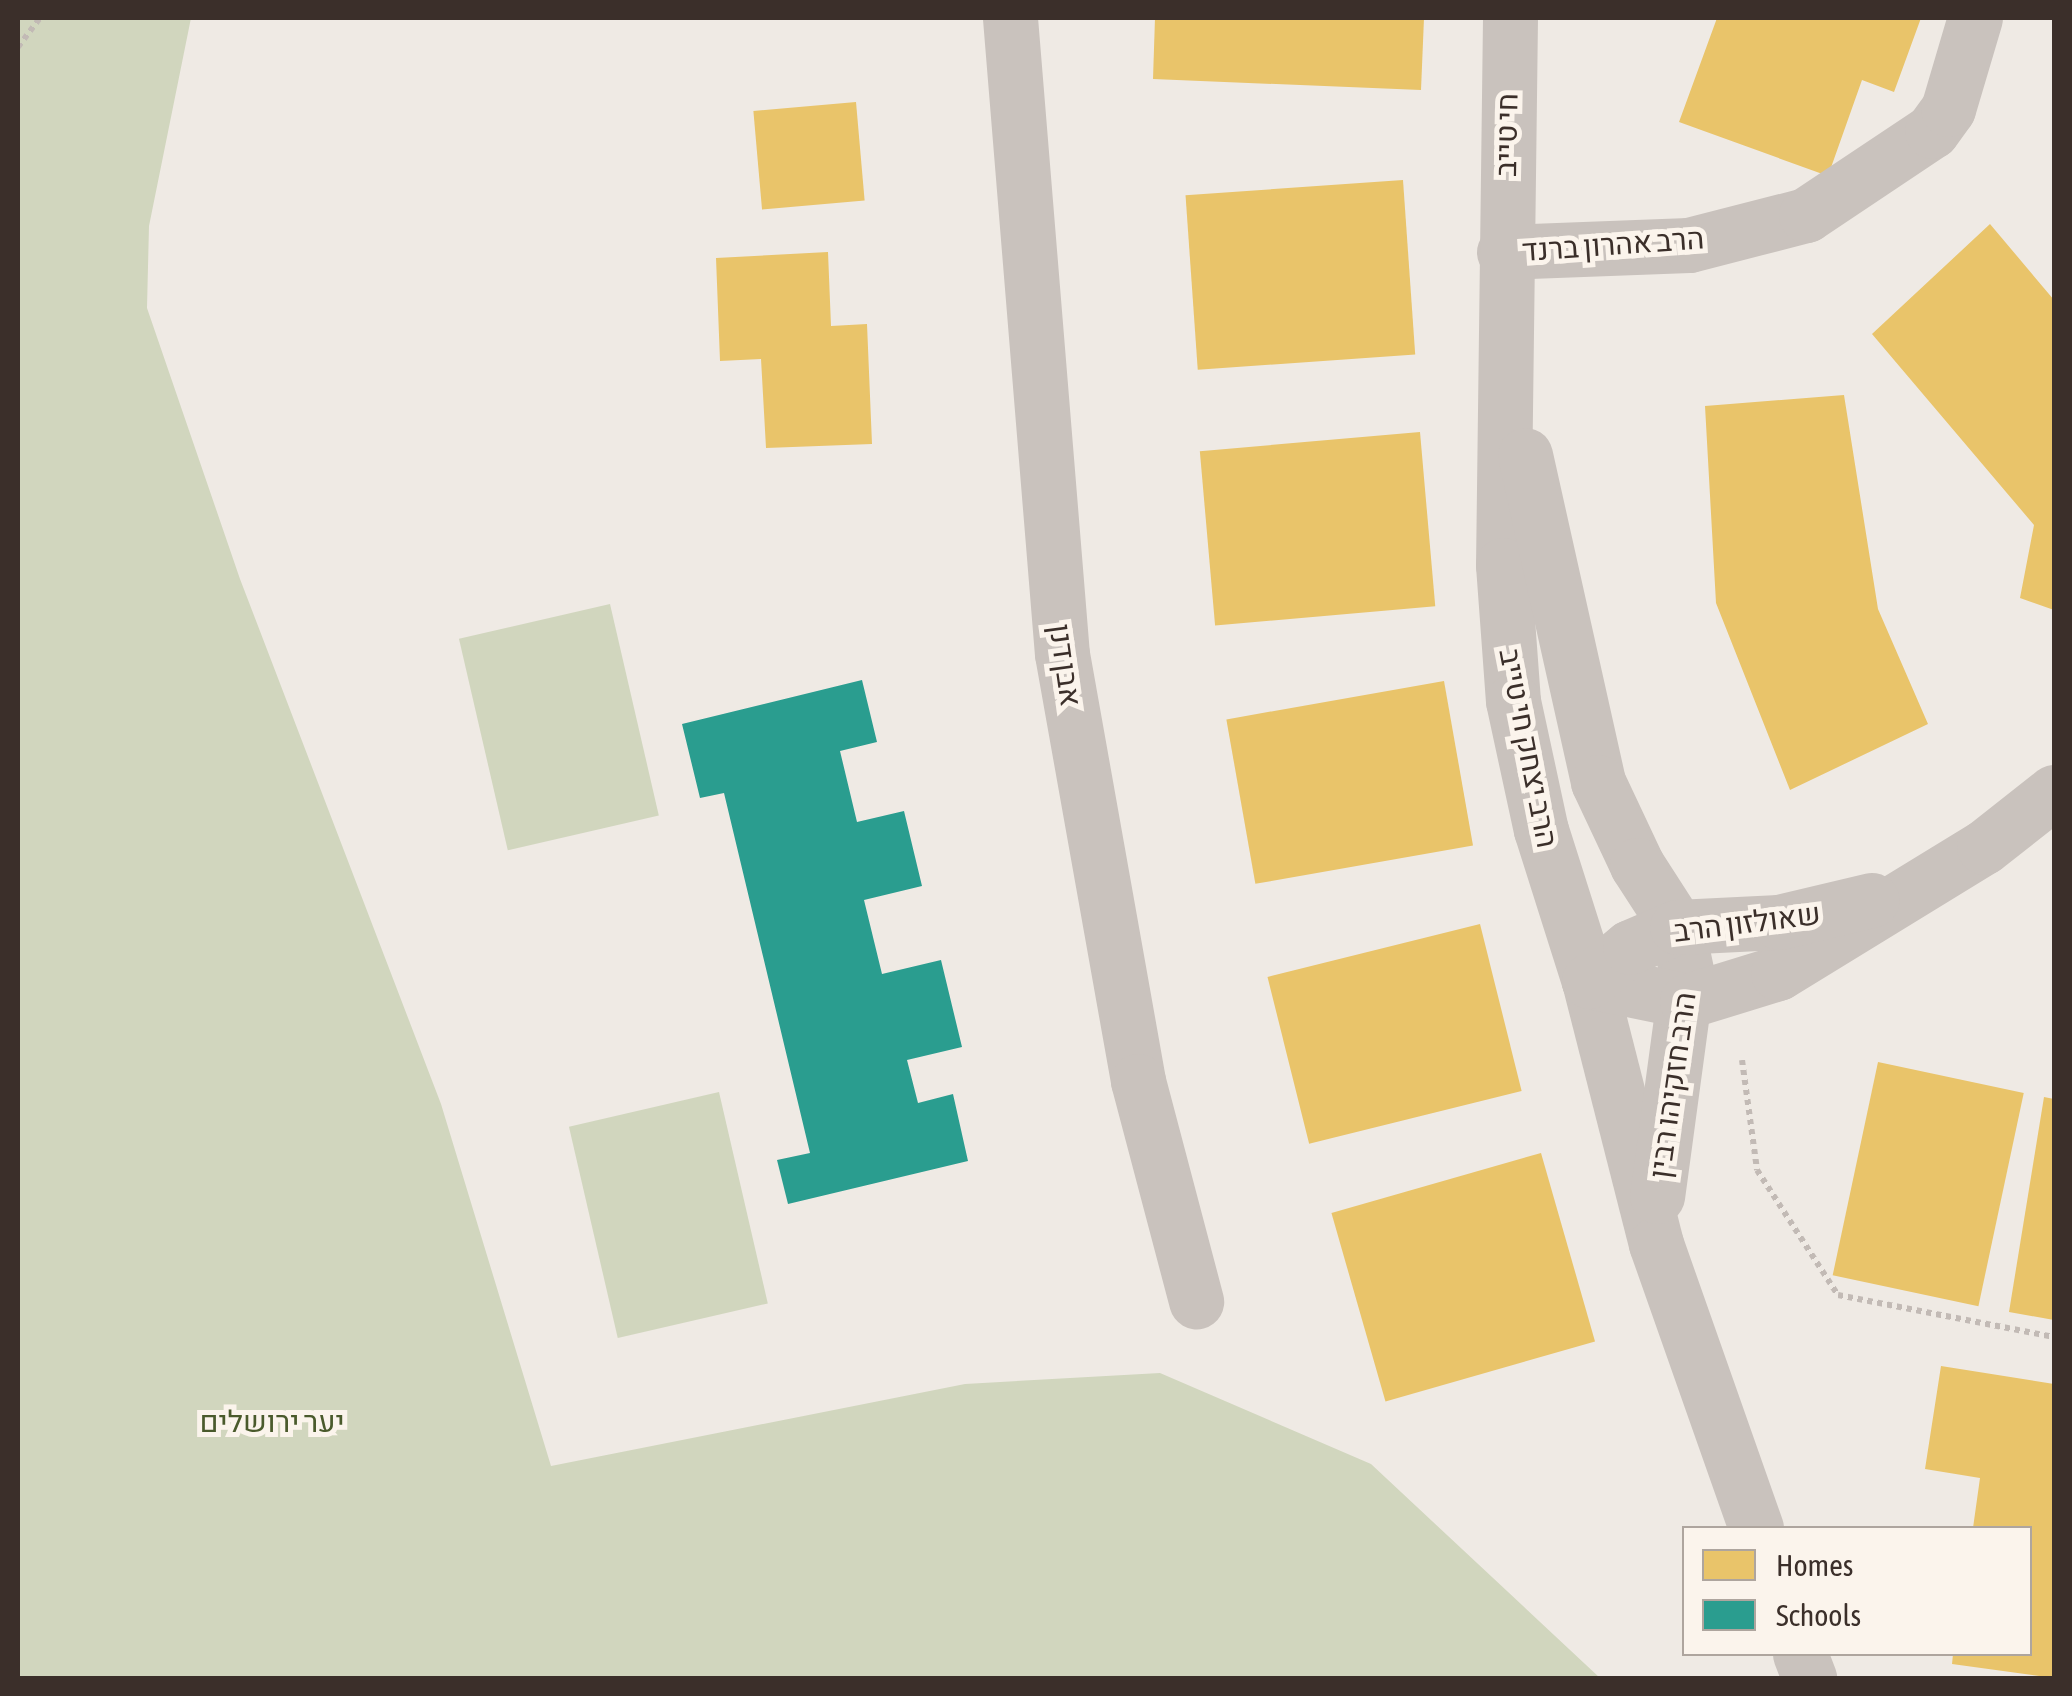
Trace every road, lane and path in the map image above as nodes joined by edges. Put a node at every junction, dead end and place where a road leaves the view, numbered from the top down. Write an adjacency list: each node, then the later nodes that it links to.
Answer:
1 (40, 18): 5 (path)
2 (1010, 18): 15 (street, אבן דנן)
3 (1510, 18): 6 (street, חי טייב)
4 (1975, 18): 6 (street, הרב אהרון ברנד)
5 (18, 47)
6 (1504, 252): 7 (street, הרב יצחק חי טייב)
7 (1508, 389): 10 (street, הרב יצחק חי טייב); 11 (street, הרב יצחק חי טייב)
8 (2054, 792): 9 (street, שאולזון הרב)
9 (1956, 864): 10 (street, שאולזון הרב); 12 (street, שאולזון הרב)
10 (1677, 927): 11 (street, שאולזון הרב); 12 (street, הרב חזקיהו רבין)
11 (1589, 981): 12 (street, שאולזון הרב); 14 (street, הרב חזקיהו רבין)
12 (1687, 1001): 14 (street, הרב חזקיהו רבין)
13 (1742, 1060): 16 (path)
14 (1656, 1244): 17 (street, הרב חזקיהו רבין)
15 (1196, 1301)
16 (2054, 1338)
17 (1755, 1526)

